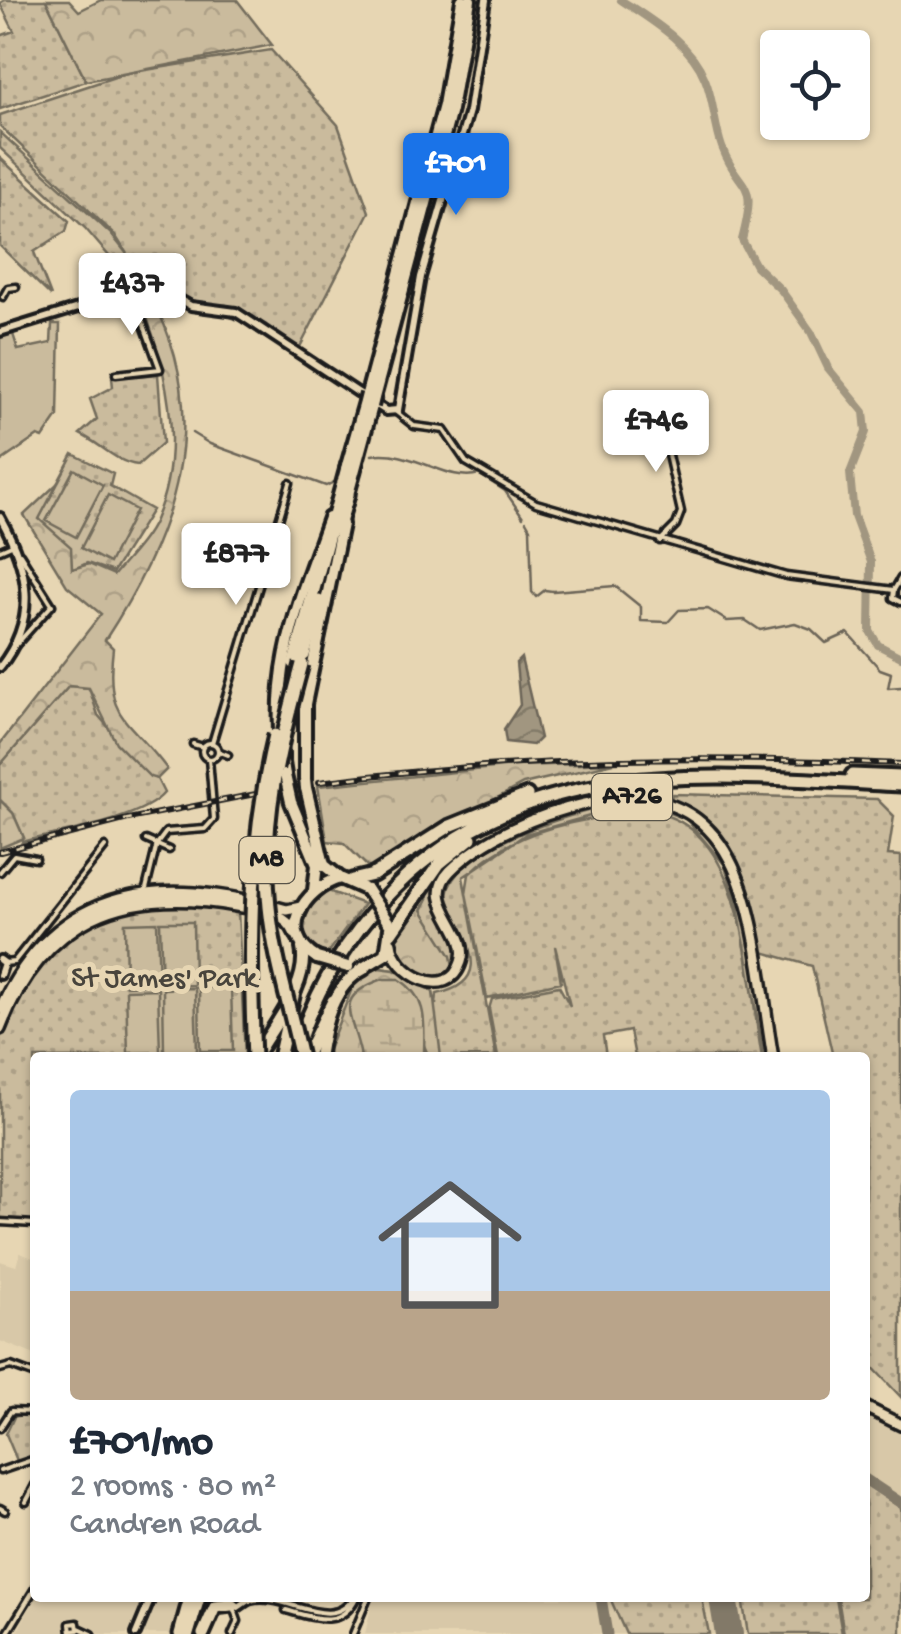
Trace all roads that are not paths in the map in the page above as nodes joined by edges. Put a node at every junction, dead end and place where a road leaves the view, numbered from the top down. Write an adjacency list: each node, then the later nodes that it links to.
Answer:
1 (462, 0): 11 (highway)
2 (470, 0): 11 (highway)
3 (486, 0): 13 (street)
4 (0, 281): 6 (street)
5 (16, 287): 6 (street)
6 (8, 288): 8 (street)
7 (132, 292): 9 (street); 10 (street); 13 (street)
8 (4, 297)
9 (0, 332)
10 (116, 374)
11 (369, 400): 14 (highway); 16 (highway)
12 (658, 411): 18 (street)
13 (394, 412): 18 (street)
14 (348, 464): 26 (highway, M8); 44 (highway, bridge)
15 (290, 484): 28 (street)
16 (348, 496): 26 (highway, M8); 43 (highway)
17 (0, 517): 19 (street)
18 (660, 541): 23 (street)
19 (14, 544): 20 (street); 21 (street)
20 (0, 550)
21 (20, 554): 25 (street); 25 (street)
22 (901, 578): 23 (street)
23 (894, 590): 24 (street)
24 (901, 602)
25 (16, 645): 27 (street)
26 (298, 663): 59 (highway, M8, bridge); 62 (highway, M8, bridge)
27 (0, 667)
28 (212, 743): 30 (street); 31 (street)
29 (193, 744): 30 (street)
30 (203, 747): 33 (street)
31 (218, 751): 32 (street); 33 (street)
32 (228, 756)
33 (210, 758): 38 (street)
34 (901, 777): 36 (highway)
35 (901, 785): 36 (highway)
36 (525, 800): 43 (highway); 47 (highway); 63 (highway)
37 (146, 840): 38 (street)
38 (157, 844): 40 (street); 45 (street)
39 (105, 847): 50 (street)
40 (170, 850)
41 (36, 859): 42 (street)
42 (0, 872)
43 (346, 879): 44 (highway); 47 (highway, bridge)
44 (314, 890): 46 (highway)
45 (146, 896): 46 (main road); 48 (main road); 57 (main road); 58 (main road)
46 (301, 908): 48 (highway)
47 (390, 933): 51 (highway); 52 (main road)
48 (296, 934): 49 (highway)
49 (302, 947): 53 (highway, bridge); 55 (highway)
50 (2, 961): 54 (street)
51 (380, 962): 52 (main road, A726); 53 (highway)
52 (401, 966): 66 (main road, A726)
53 (364, 968): 56 (highway)
54 (0, 975)
55 (294, 992): 60 (highway); 61 (highway)
56 (333, 1001): 64 (highway); 65 (highway)
57 (0, 1009)
58 (0, 1029)
59 (254, 1052)
60 (258, 1052)
61 (280, 1052)
62 (296, 1052)
63 (299, 1052)
64 (301, 1052)
65 (320, 1052)
66 (772, 1052)
67 (0, 1222): 68 (street)
68 (30, 1224)
69 (0, 1369): 70 (street)
70 (30, 1373)
71 (870, 1410): 73 (main road)
72 (30, 1412): 74 (street)
73 (901, 1426)
74 (0, 1428)
75 (30, 1461): 76 (street)
76 (0, 1471)
77 (30, 1494): 78 (street)
78 (26, 1502)
79 (30, 1596): 90 (street)
80 (146, 1602): 92 (street)
81 (191, 1602): 93 (highway)
82 (192, 1602): 94 (highway)
83 (280, 1602): 84 (street)
84 (351, 1602)
85 (352, 1602): 88 (street)
86 (366, 1602): 97 (street)
87 (230, 1603): 95 (highway); 96 (street)
88 (286, 1610)
89 (71, 1633): 91 (street)
90 (7, 1634)
91 (92, 1634)
92 (134, 1634)
93 (179, 1634)
94 (188, 1634)
95 (203, 1634)
96 (232, 1634)
97 (353, 1634)

